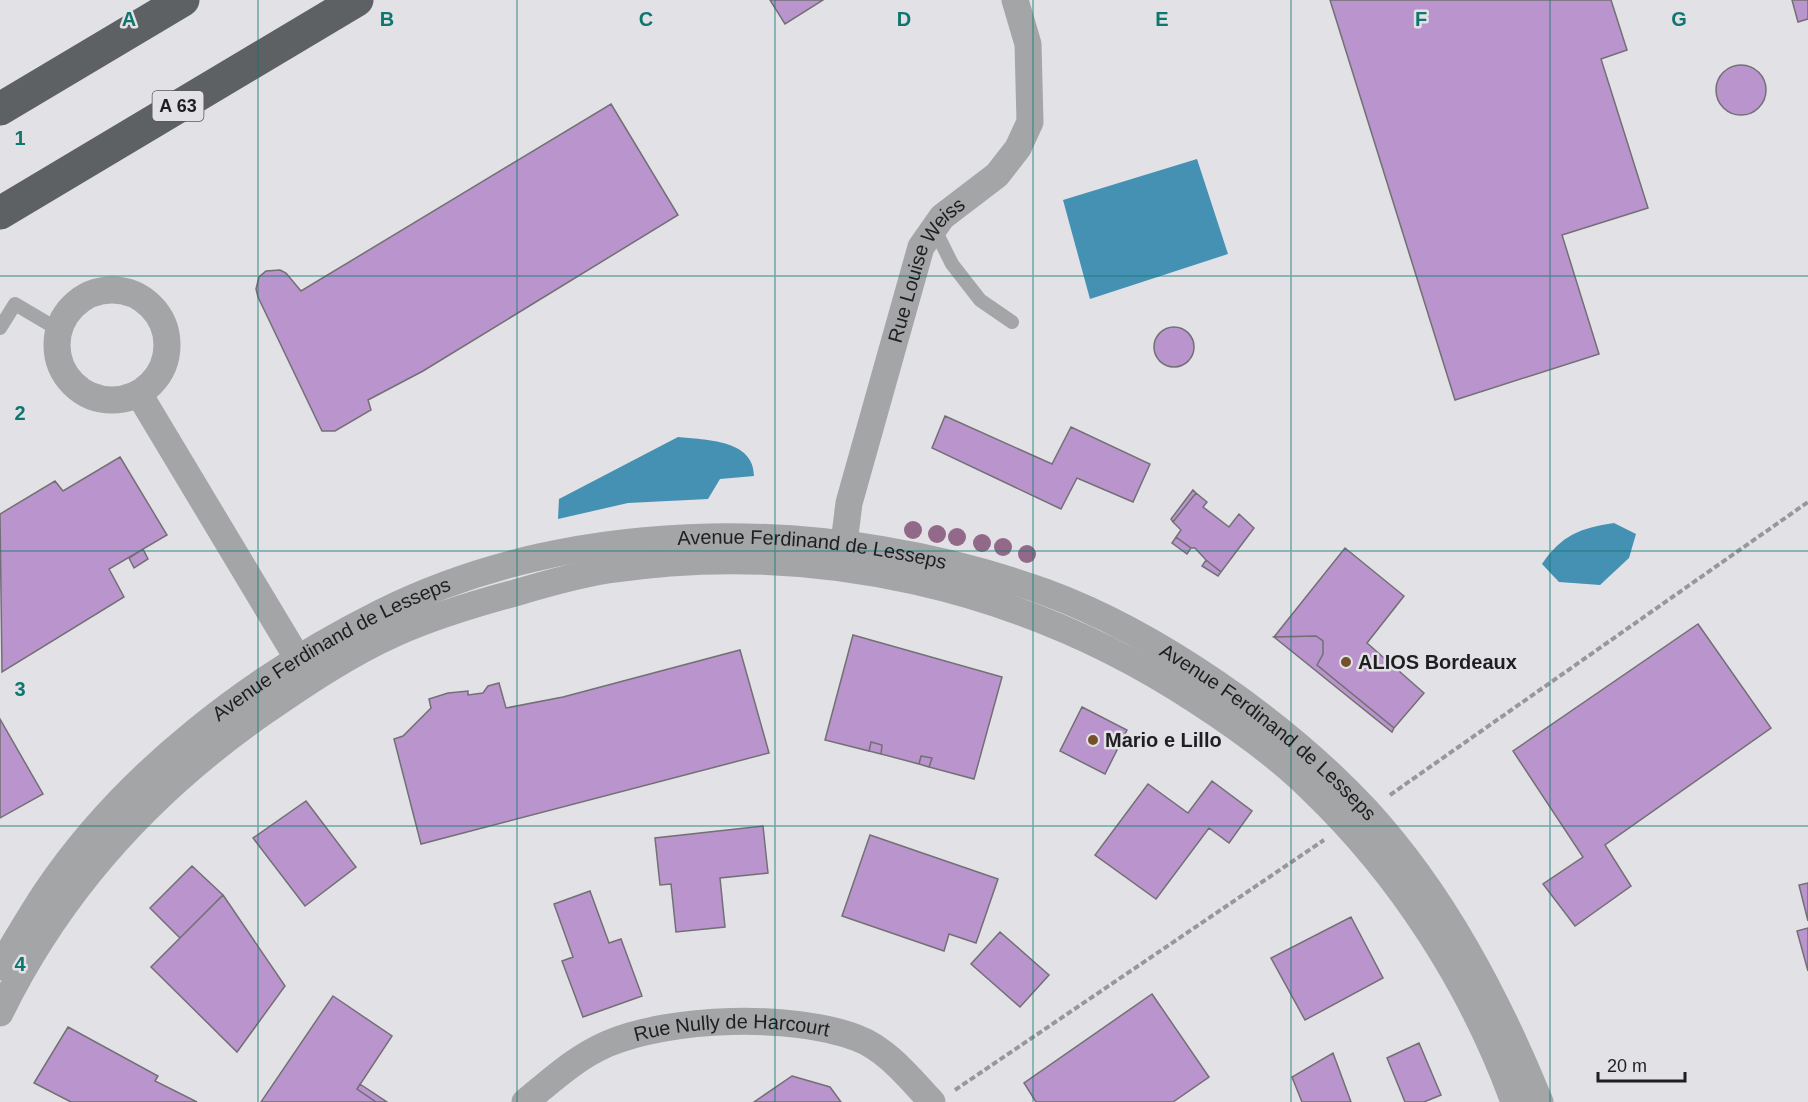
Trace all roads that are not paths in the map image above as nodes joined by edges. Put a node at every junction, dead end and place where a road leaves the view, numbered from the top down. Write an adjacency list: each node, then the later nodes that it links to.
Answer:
1 (183, 0): 4 (highway)
2 (357, 0): 5 (highway, A 63)
3 (1015, 0): 6 (street, Rue Louise Weiss)
4 (0, 109)
5 (0, 213)
6 (934, 228): 7 (lane); 11 (street, Rue Louise Weiss)
7 (1012, 322)
8 (0, 327): 9 (lane)
9 (59, 330): 10 (street); 10 (street)
10 (139, 394): 12 (street)
11 (843, 554): 12 (street, Avenue Ferdinand de Lesseps); 14 (street, Avenue Ferdinand de Lesseps)
12 (304, 669): 13 (street, Avenue Ferdinand de Lesseps); 15 (street, Avenue Ferdinand de Lesseps)
13 (0, 967)
14 (1477, 992): 18 (street, Avenue Ferdinand de Lesseps); 19 (street, Avenue Ferdinand de Lesseps)
15 (0, 1013)
16 (940, 1099): 17 (street, Rue Nully de Harcourt)
17 (525, 1102)
18 (1514, 1102)
19 (1539, 1102)

